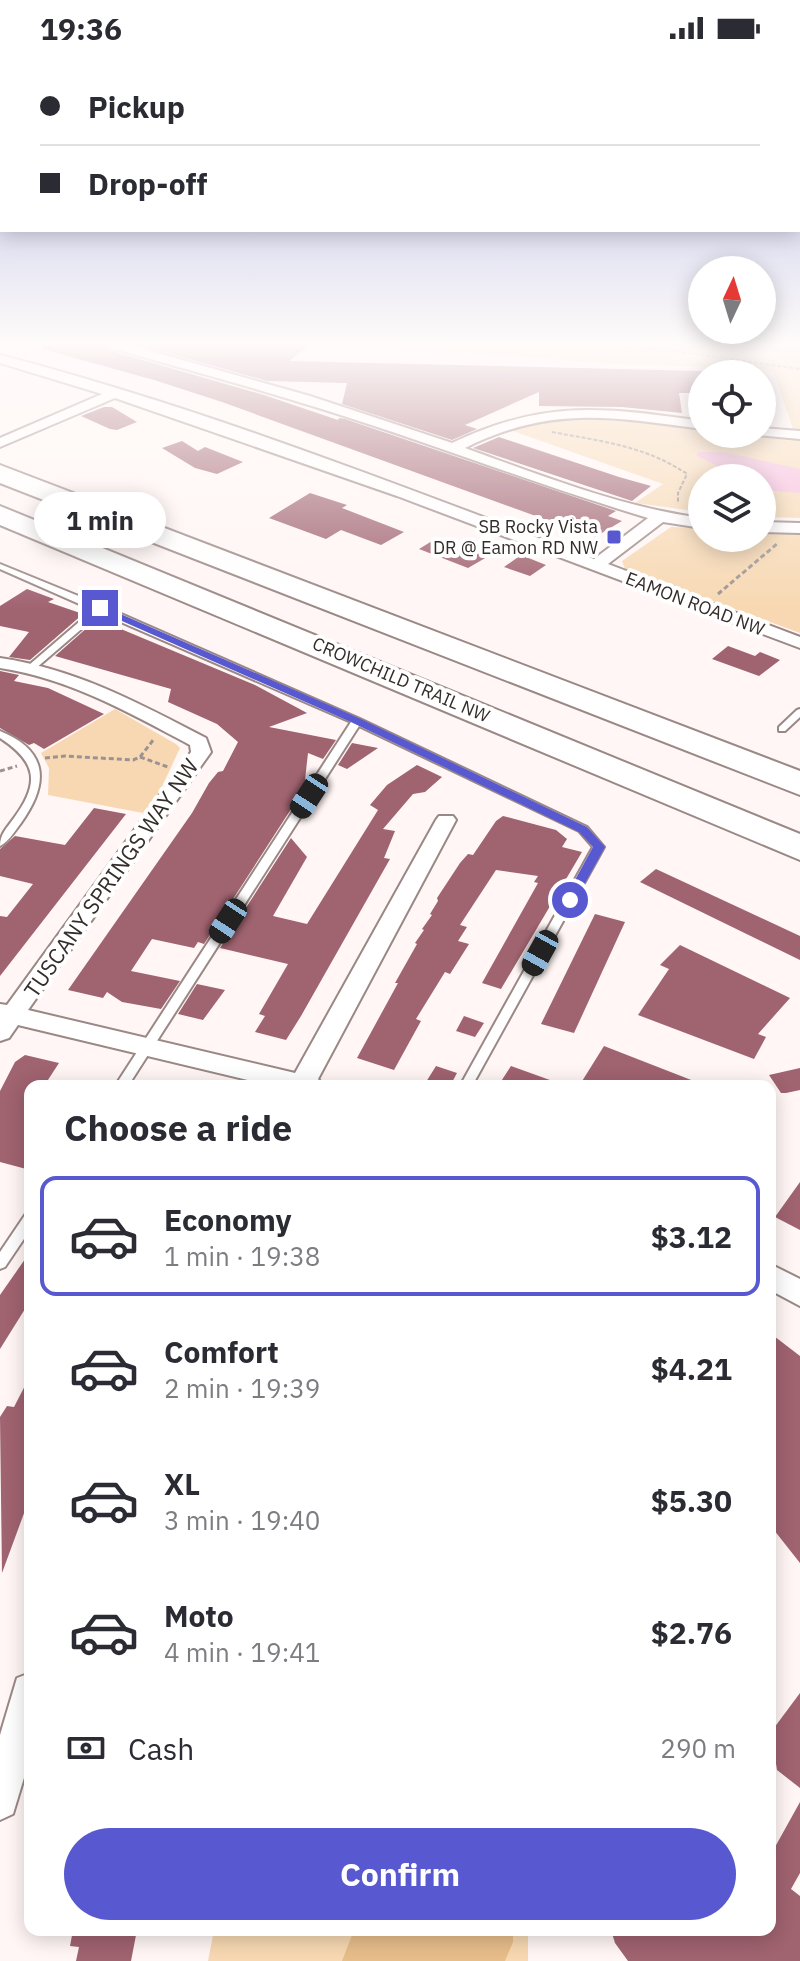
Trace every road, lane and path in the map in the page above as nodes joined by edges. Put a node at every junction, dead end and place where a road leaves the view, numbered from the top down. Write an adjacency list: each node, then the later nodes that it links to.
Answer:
1 (23, 433): 8 (street)
2 (233, 433): 17 (street, EAMON ROAD NW)
3 (407, 433): 9 (street)
4 (489, 433): 9 (street)
5 (558, 433): 13 (path)
6 (776, 433): 7 (street)
7 (800, 435)
8 (0, 443)
9 (453, 448): 12 (street)
10 (0, 473): 24 (highway)
11 (0, 515): 34 (highway, CROWCHILD TRAIL NW)
12 (660, 517): 13 (street); 17 (street)
13 (679, 520): 14 (street)
14 (688, 521)
15 (793, 532): 18 (path)
16 (0, 566): 19 (lane)
17 (595, 566): 18 (street, EAMON ROAD NW)
18 (702, 607): 20 (street, EAMON ROAD NW)
19 (100, 608): 22 (lane); 25 (lane)
20 (800, 643)
21 (0, 663): 22 (street, TUSCANY SPRINGS WAY NW)
22 (32, 667): 26 (street, TUSCANY SPRINGS WAY NW)
23 (800, 712): 27 (lane)
24 (634, 718): 30 (highway); 31 (highway)
25 (357, 721): 36 (lane); 40 (lane)
26 (169, 727): 29 (path); 35 (street, TUSCANY SPRINGS WAY NW)
27 (782, 729)
28 (0, 734): 29 (lane)
29 (34, 761): 33 (lane)
30 (800, 771)
31 (800, 784)
32 (446, 820): 39 (street)
33 (0, 843)
34 (800, 848)
35 (4, 1020): 36 (street)
36 (149, 1045): 37 (lane); 38 (street)
37 (125, 1080)
38 (286, 1080)
39 (308, 1080)
40 (469, 1080)
41 (24, 1228): 42 (lane)
42 (0, 1263)
43 (776, 1280): 44 (street)
44 (800, 1294)
45 (24, 1713): 46 (street)
46 (0, 1801)

